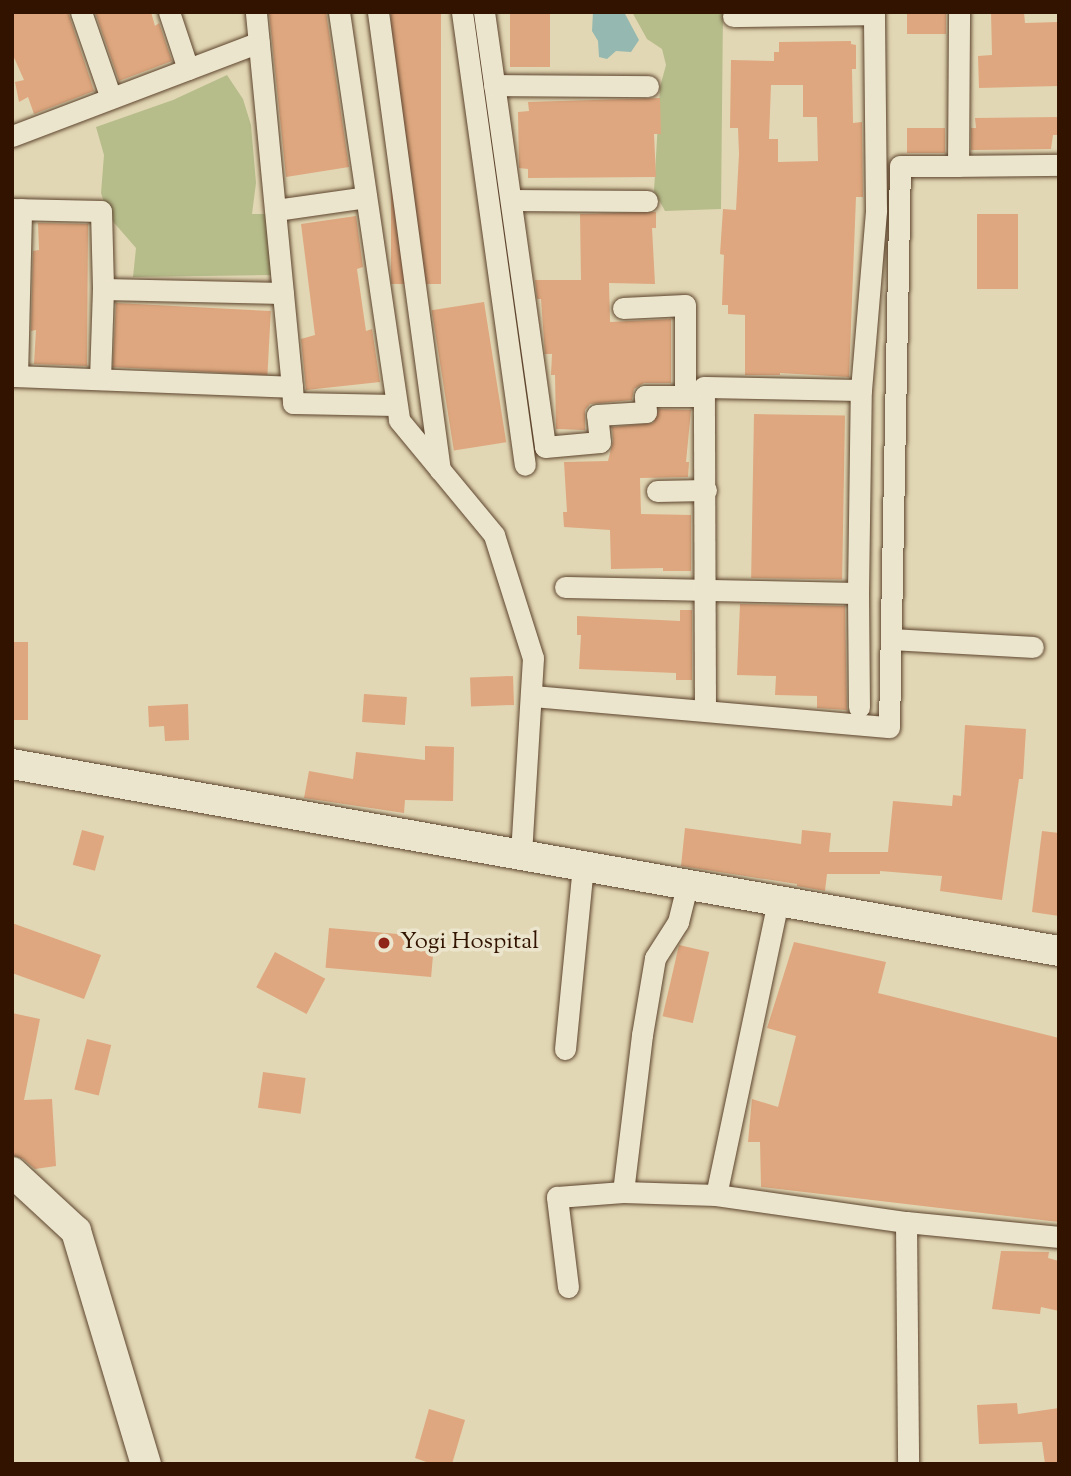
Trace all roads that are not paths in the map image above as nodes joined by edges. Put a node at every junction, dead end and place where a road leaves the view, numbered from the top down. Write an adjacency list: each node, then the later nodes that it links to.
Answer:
1 (81, 12): 15 (street)
2 (169, 12): 12 (street)
3 (257, 12): 11 (street)
4 (339, 12): 19 (street)
5 (377, 12): 34 (street)
6 (462, 12): 33 (street)
7 (484, 12): 13 (street)
8 (959, 12): 18 (street)
9 (874, 13): 10 (street); 30 (street)
10 (733, 16)
11 (259, 41): 12 (street); 23 (street)
12 (188, 69): 15 (street)
13 (494, 85): 14 (street); 20 (street)
14 (648, 86)
15 (111, 99): 16 (street)
16 (14, 129)
17 (1059, 165): 18 (street)
18 (958, 166): 40 (street)
19 (366, 197): 23 (street); 32 (street)
20 (510, 200): 21 (street); 31 (street)
21 (647, 201)
22 (17, 209): 24 (street); 27 (street)
23 (276, 210): 25 (street)
24 (103, 289): 25 (street); 28 (street)
25 (283, 293): 29 (street)
26 (623, 308): 31 (street)
27 (15, 376): 28 (street)
28 (100, 379): 29 (street)
29 (292, 387): 32 (street)
30 (861, 390): 31 (street); 39 (street)
31 (695, 396): 35 (street)
32 (396, 405): 34 (street)
33 (525, 465)
34 (440, 472): 42 (street)
35 (706, 490): 36 (street); 38 (street)
36 (657, 491)
37 (565, 587): 38 (street)
38 (706, 590): 39 (street); 44 (street)
39 (858, 593): 43 (street)
40 (892, 639): 41 (street); 44 (street)
41 (1033, 647)
42 (532, 696): 44 (street); 46 (street)
43 (859, 707)
44 (705, 710)
45 (12, 764): 46 (main road)
46 (521, 856): 47 (main road)
47 (583, 867): 48 (main road); 51 (street)
48 (687, 885): 49 (main road); 53 (street)
49 (778, 901): 50 (main road); 54 (street)
50 (1059, 951)
51 (565, 1049)
52 (12, 1172): 58 (main road)
53 (623, 1192): 54 (street); 57 (street)
54 (716, 1195): 55 (street)
55 (906, 1222): 56 (street); 59 (street)
56 (1059, 1237)
57 (568, 1287)
58 (146, 1464)
59 (908, 1464)

